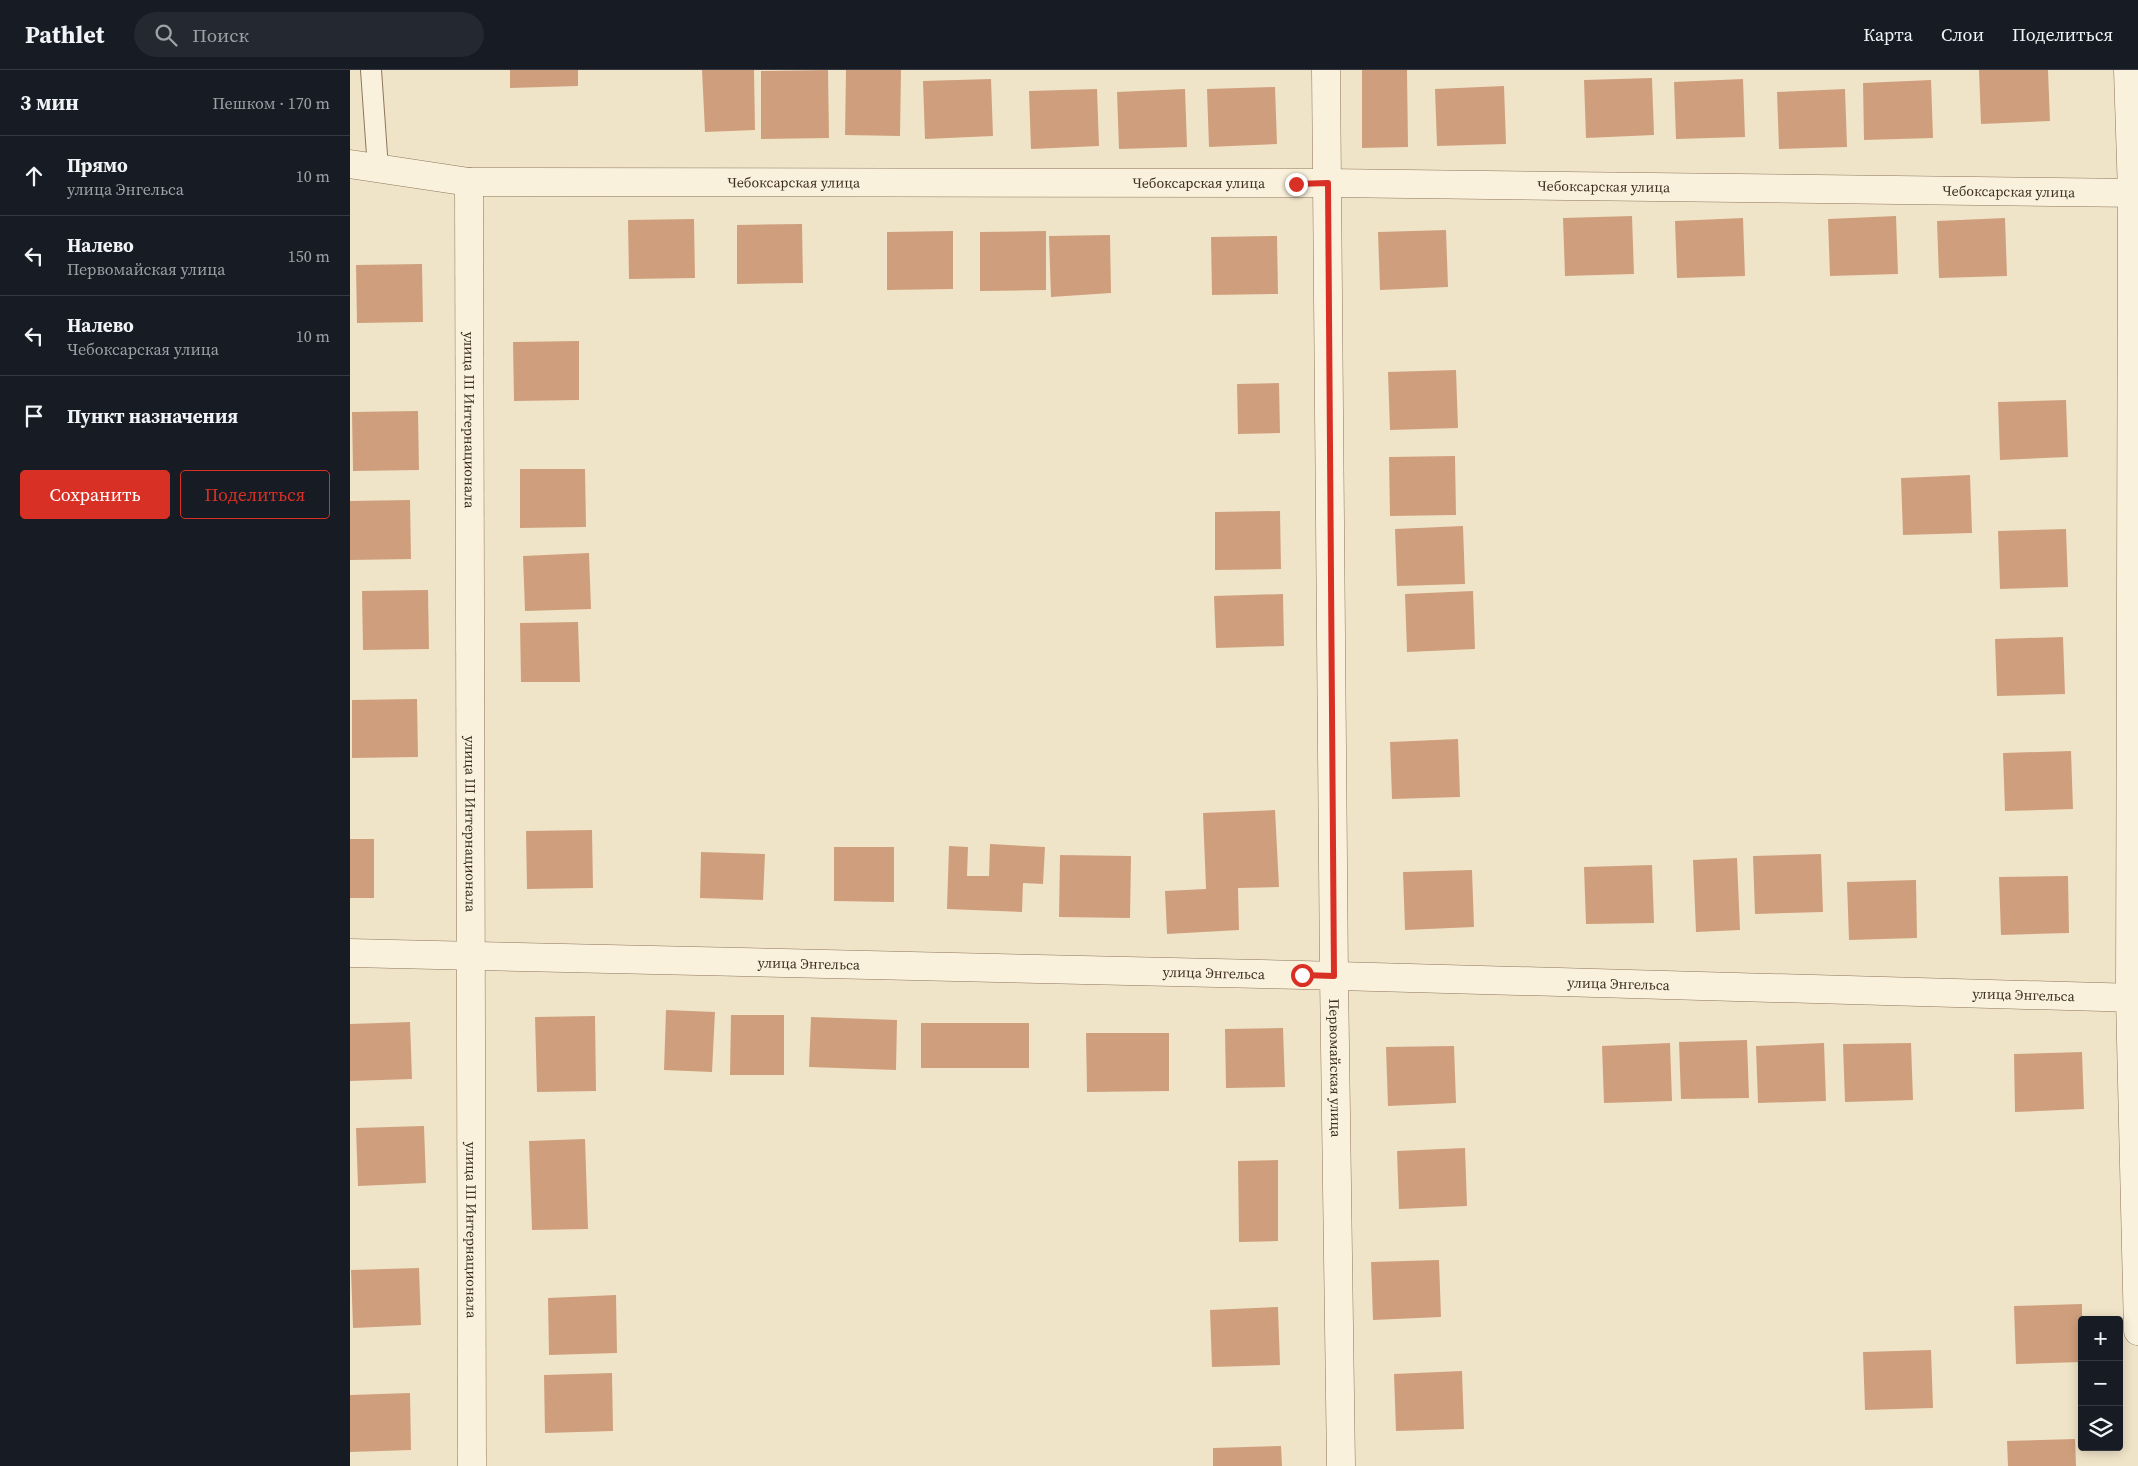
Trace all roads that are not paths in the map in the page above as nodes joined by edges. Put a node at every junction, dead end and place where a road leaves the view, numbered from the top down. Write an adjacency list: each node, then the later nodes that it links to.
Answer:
1 (371, 70): 5 (lane)
2 (1326, 70): 7 (street, Первомайская улица)
3 (2128, 70): 8 (street)
4 (350, 164): 5 (street, Чебоксарская улица)
5 (378, 169): 6 (street, Чебоксарская улица)
6 (469, 182): 7 (street, Чебоксарская улица); 10 (street, улица III Интернационала)
7 (1328, 183): 8 (street, Чебоксарская улица); 11 (street, Первомайская улица)
8 (2135, 193): 12 (street)
9 (350, 953): 10 (street, улица Энгельса)
10 (471, 955): 11 (street, улица Энгельса); 14 (street, улица III Интернационала)
11 (1334, 976): 12 (street, улица Энгельса); 15 (street, Первомайская улица)
12 (2134, 998): 13 (street)
13 (2138, 1331)
14 (472, 1466)
15 (1341, 1466)

